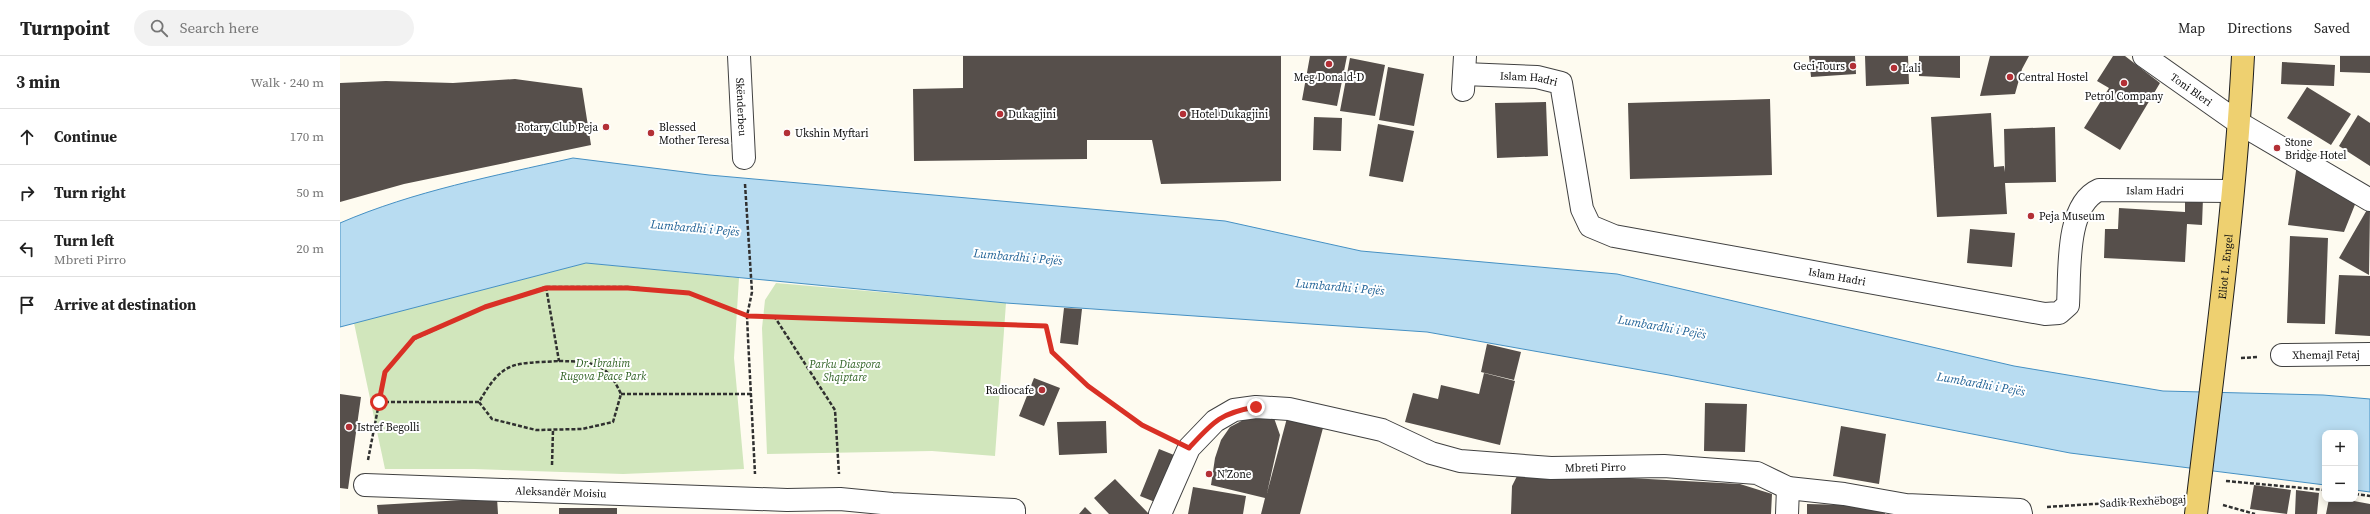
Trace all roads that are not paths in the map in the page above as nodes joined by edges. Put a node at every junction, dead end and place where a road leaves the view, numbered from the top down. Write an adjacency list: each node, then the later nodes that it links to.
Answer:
1 (739, 56): 6 (street, Skënderbeu)
2 (2144, 56): 5 (street, Toni Bleri)
3 (2243, 56): 5 (main road, Eliot L. Engel)
4 (1464, 73): 7 (street, Islam Hadri)
5 (2239, 122): 7 (main road, Eliot L. Engel); 8 (street, Toni Bleri)
6 (744, 167)
7 (2232, 191): 13 (main road, Eliot L. Engel)
8 (2370, 200)
9 (2370, 354): 10 (street, Xhemajl Fetaj)
10 (2282, 355)
11 (365, 485): 16 (street, Aleksandër Moisiu)
12 (1788, 488): 14 (street, Mbreti Pirro); 17 (street, Mbreti Pirro); 18 (street)
13 (2198, 493)
14 (1905, 509): 15 (street, Mbreti Pirro)
15 (2020, 512)
16 (1014, 514)
17 (1160, 514)
18 (1787, 514)

